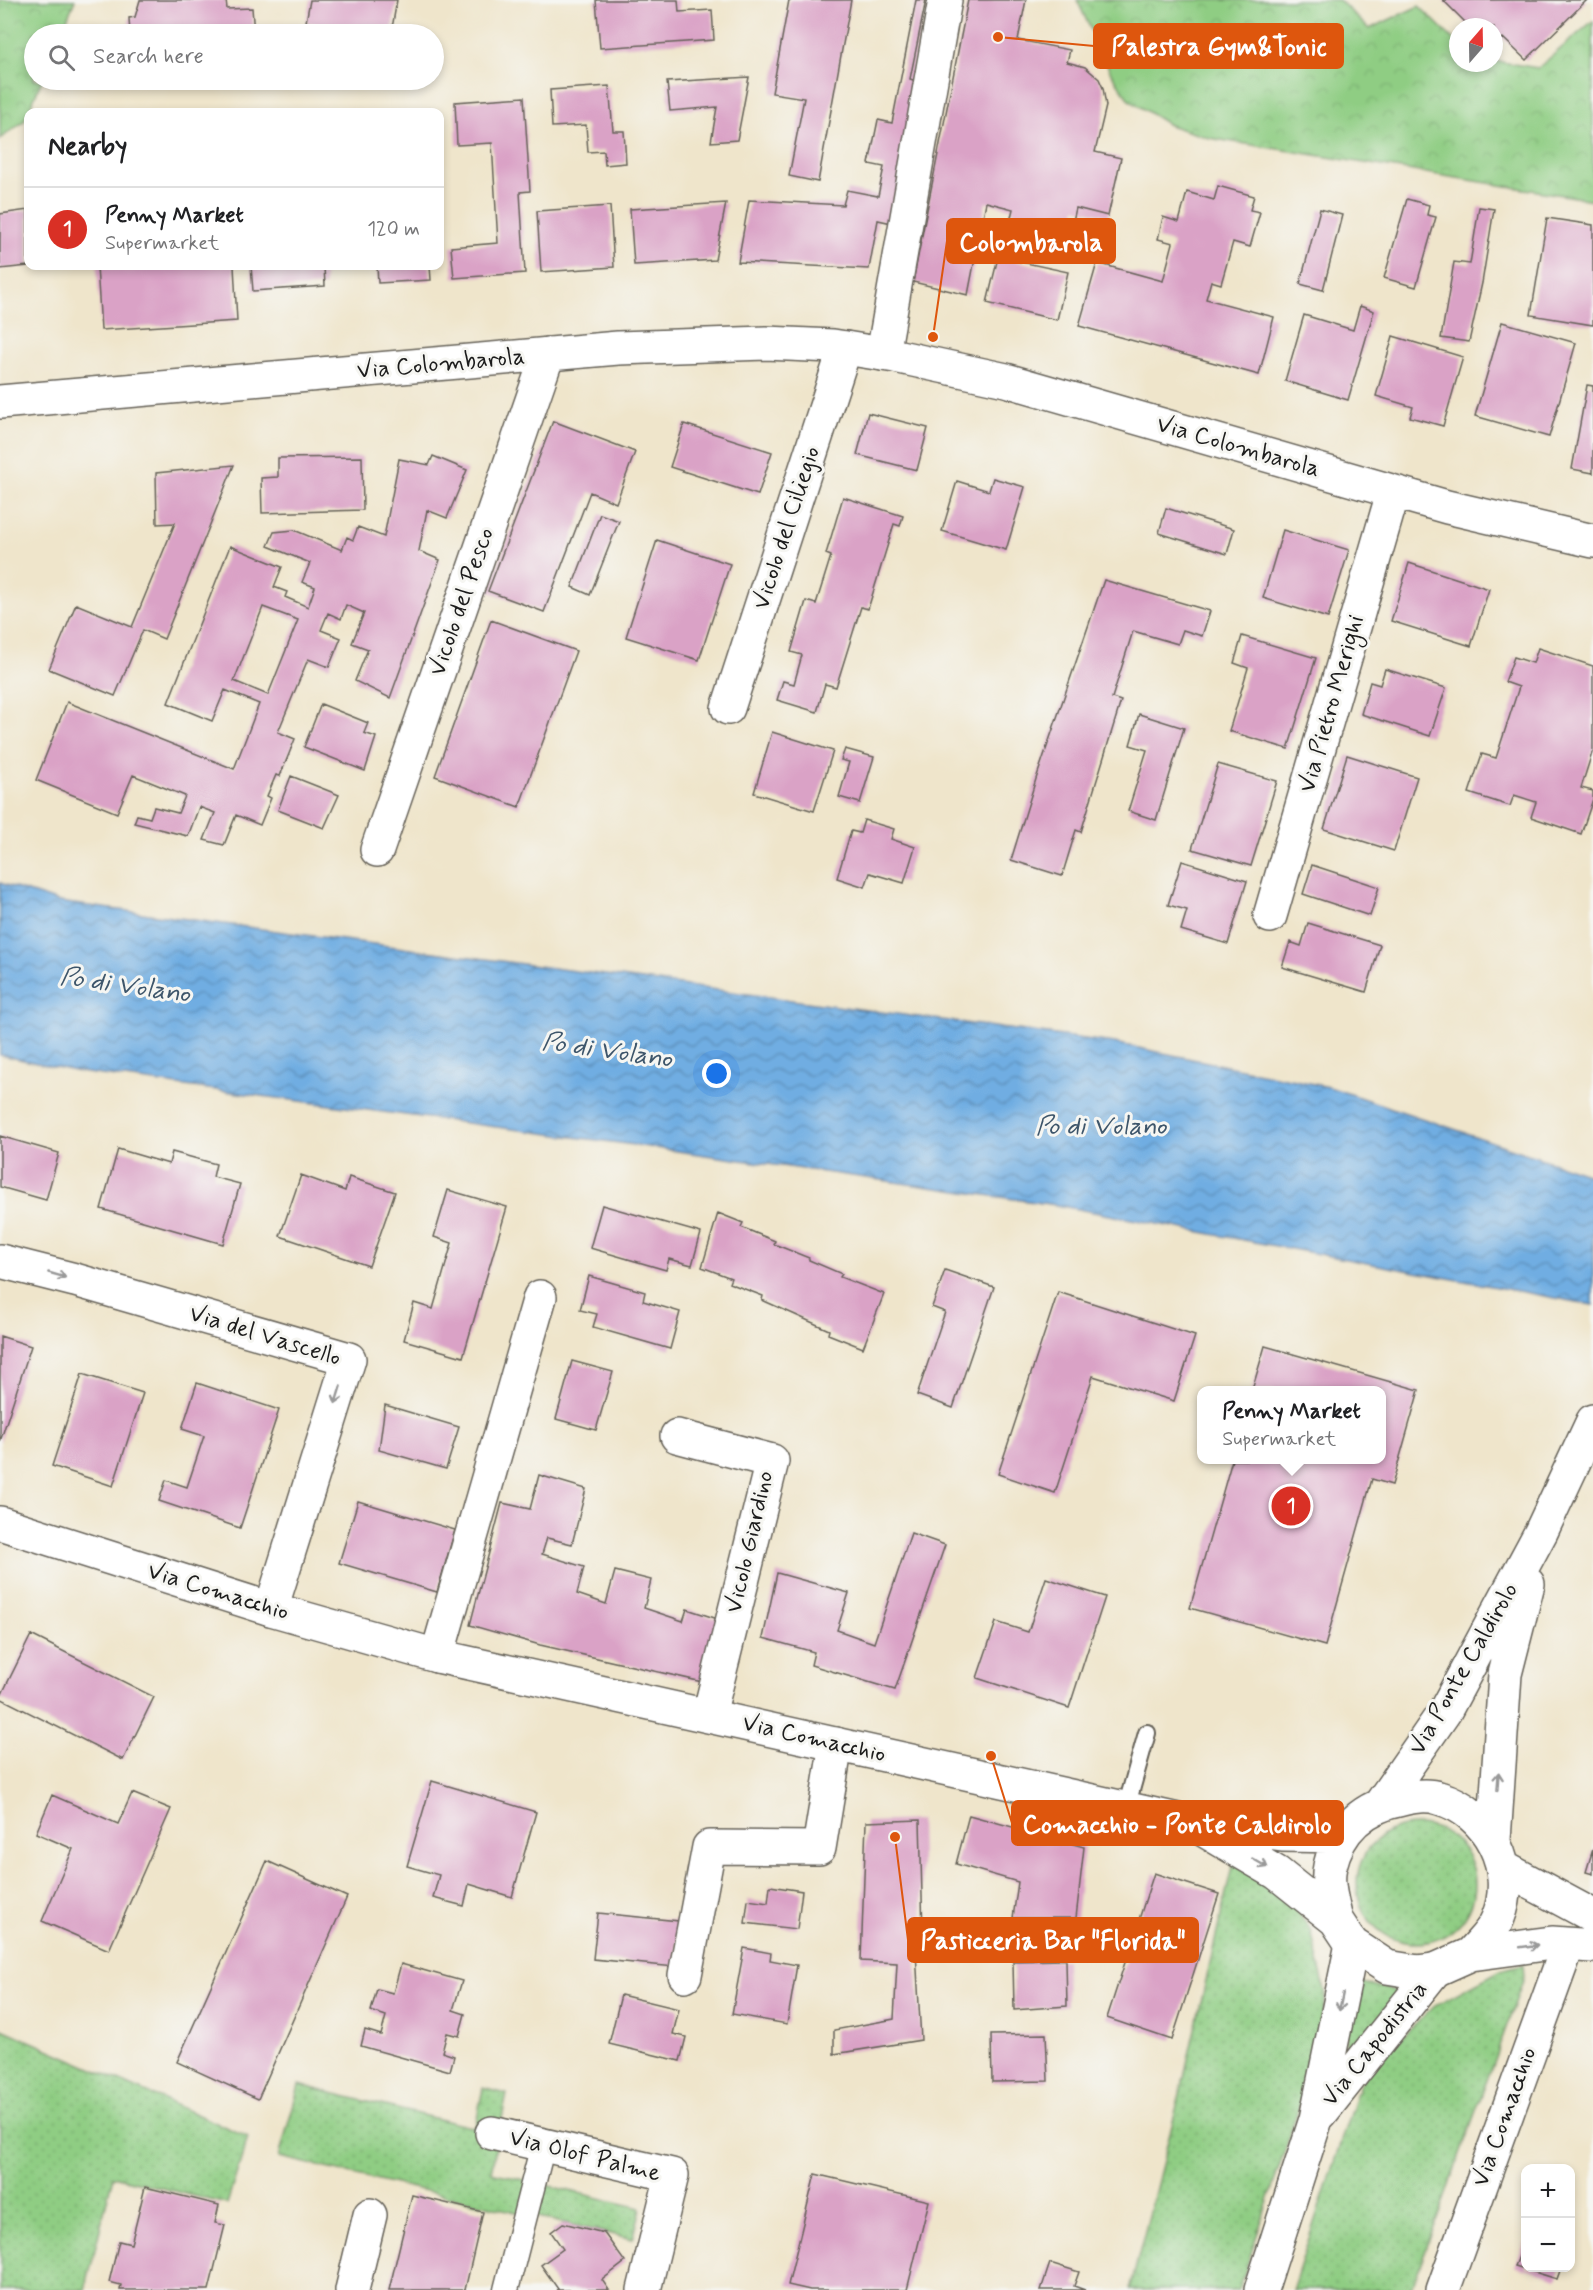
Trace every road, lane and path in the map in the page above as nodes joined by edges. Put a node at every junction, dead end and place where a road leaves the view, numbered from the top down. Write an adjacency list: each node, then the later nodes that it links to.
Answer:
1 (945, 0): 4 (street)
2 (845, 348): 3 (street, Via Colombarola); 4 (street, Via Colombarola); 8 (street, Vicolo del Ciliegio)
3 (548, 354): 5 (street, Via Colombarola); 9 (street, Vicolo del Pesco)
4 (883, 354): 6 (street, Via Colombarola)
5 (0, 402)
6 (1393, 493): 7 (street, Via Colombarola); 10 (street, Via Pietro Merighi)
7 (1593, 541)
8 (728, 708)
9 (377, 850)
10 (1270, 916)
11 (0, 1261): 17 (street, Via del Vascello, one-way to 17)
12 (540, 1297): 18 (street)
13 (1593, 1421): 16 (street, Via Ponte Caldirolo)
14 (677, 1436): 19 (street, Vicolo Giardino)
15 (0, 1522): 17 (street, Via Comacchio)
16 (1541, 1532): 22 (street, Via Ponte Caldirolo); 26 (street, Via Ponte Caldirolo, one-way to 16)
17 (271, 1609): 18 (street, Via Comacchio)
18 (437, 1656): 19 (street, Via Comacchio)
19 (709, 1715): 21 (street, Via Comacchio)
20 (1147, 1733): 23 (lane)
21 (836, 1744): 23 (street, Via Comacchio); 32 (street)
22 (1382, 1803): 25 (street); 26 (street)
23 (1126, 1808): 24 (street, Via Comacchio)
24 (1192, 1823): 25 (street, Via Comacchio); 28 (street, Via Comacchio, one-way to 28)
25 (1342, 1836): 28 (street)
26 (1499, 1854): 27 (street); 30 (street, Via Comacchio)
27 (1593, 1916)
28 (1344, 1932): 31 (street, Via Comacchio); 33 (street, Via Capodistria, one-way to 33)
29 (1580, 1945): 30 (street, Via Comacchio, one-way to 29); 41 (street, Via Comacchio)
30 (1471, 1954): 31 (street, Via Comacchio)
31 (1435, 1970): 33 (street, Via Capodistria)
32 (685, 1975)
33 (1316, 2119): 40 (street, Via Capodistria)
34 (492, 2133): 35 (street, Via Olof Palme)
35 (543, 2145): 38 (street); 39 (street, Via Olof Palme)
36 (370, 2215): 37 (street)
37 (352, 2290)
38 (506, 2290)
39 (644, 2290)
40 (1261, 2290)
41 (1443, 2290)

